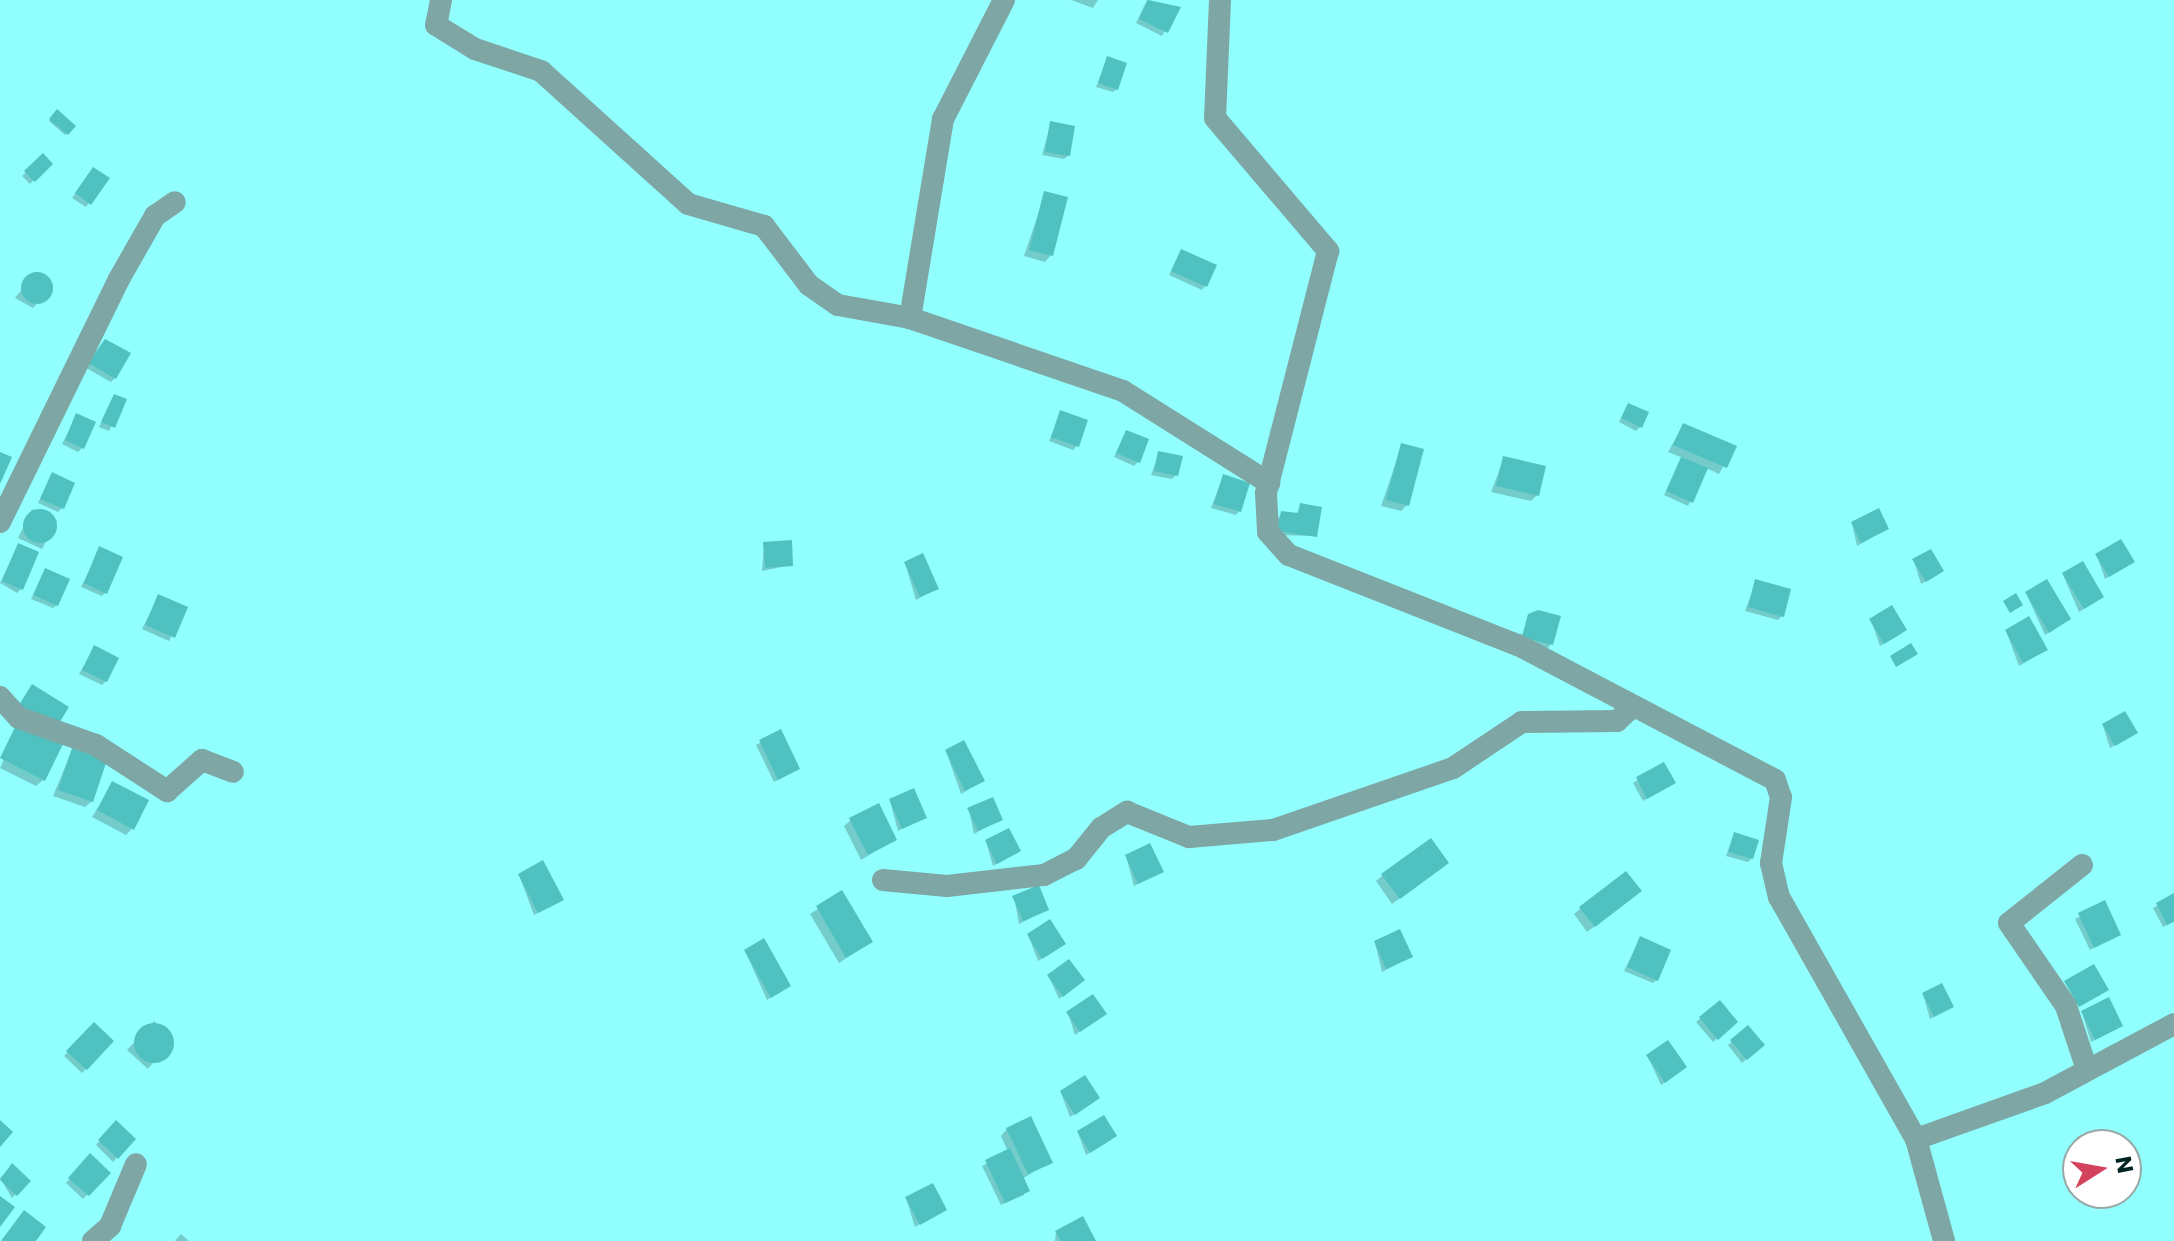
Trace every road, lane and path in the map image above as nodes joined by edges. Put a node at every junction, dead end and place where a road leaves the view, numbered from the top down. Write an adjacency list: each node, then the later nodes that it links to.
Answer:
1 (441, 0): 5 (street)
2 (1004, 0): 5 (street)
3 (1220, 0): 6 (street)
4 (175, 202): 7 (street)
5 (910, 318): 6 (street)
6 (1269, 483): 9 (street)
7 (0, 522)
8 (0, 697): 10 (street)
9 (1632, 707): 12 (street); 15 (street)
10 (233, 772)
11 (2082, 865): 14 (street)
12 (883, 880)
13 (2174, 1024): 14 (street)
14 (2087, 1070): 15 (street)
15 (1916, 1139): 18 (street)
16 (136, 1164): 17 (street)
17 (93, 1241)
18 (1944, 1241)

